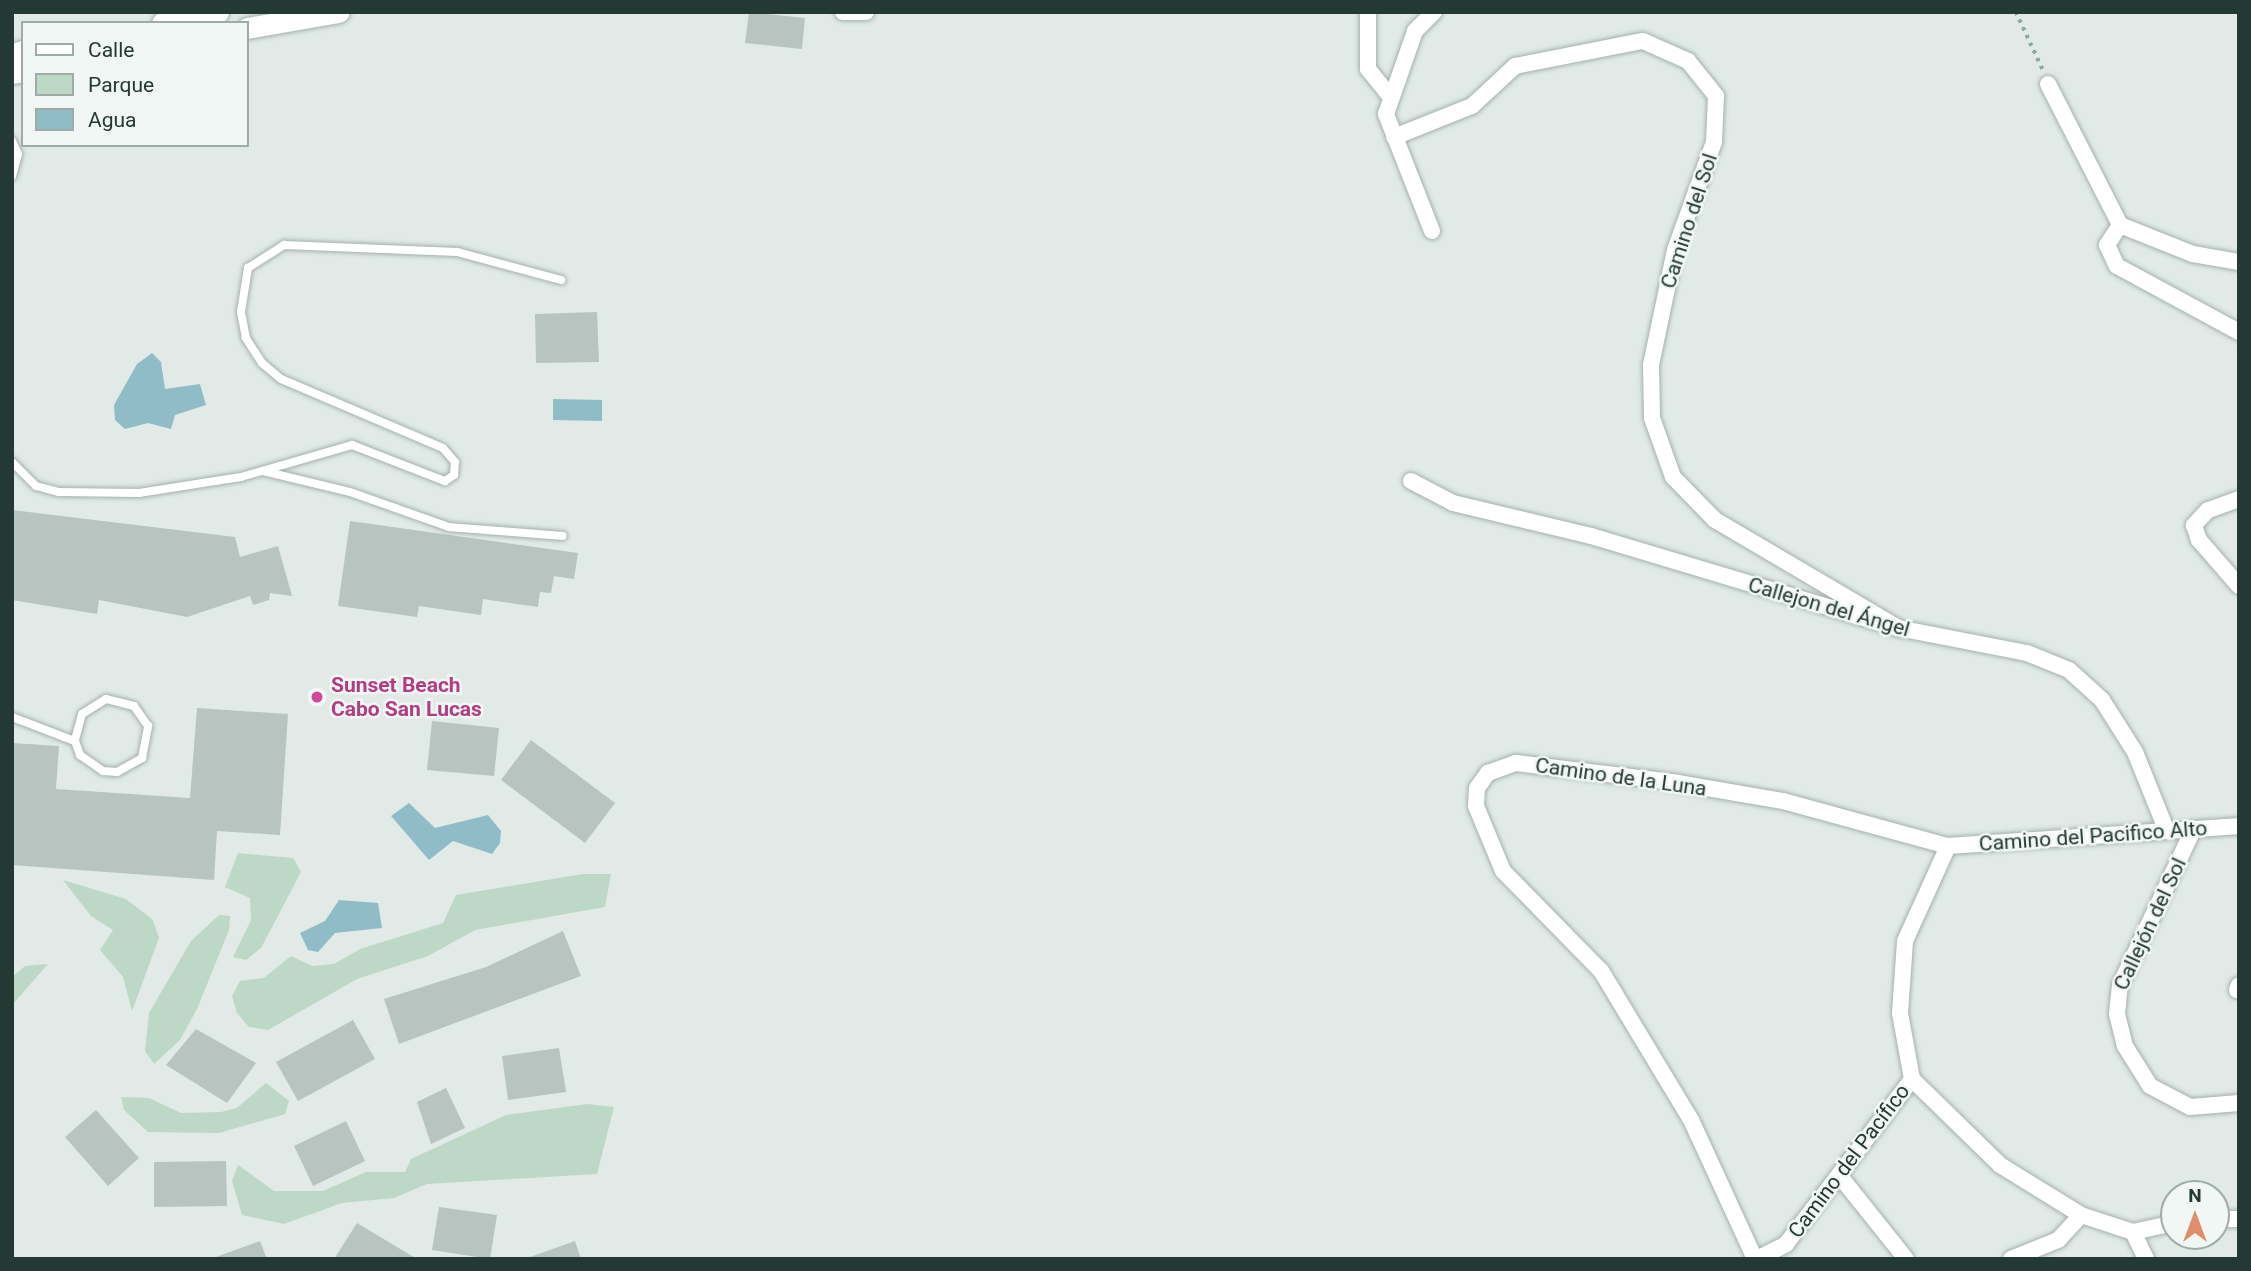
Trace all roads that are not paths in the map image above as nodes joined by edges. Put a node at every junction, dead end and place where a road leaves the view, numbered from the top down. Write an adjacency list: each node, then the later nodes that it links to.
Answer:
1 (219, 12): 7 (street)
2 (339, 12): 8 (street)
3 (843, 12): 4 (street)
4 (866, 12)
5 (1368, 12): 10 (street)
6 (1434, 12): 10 (street)
7 (172, 21)
8 (248, 28)
9 (2048, 84): 14 (street)
10 (1391, 97): 11 (street)
11 (1394, 137): 15 (street); 25 (street, Camino del Sol)
12 (12, 141): 13 (lane)
13 (12, 176)
14 (2120, 225): 16 (street); 18 (street)
15 (1432, 231)
16 (2239, 262)
17 (561, 280): 20 (lane)
18 (2239, 332)
19 (12, 462): 20 (lane)
20 (264, 471): 23 (lane)
21 (1411, 481): 25 (street, Callejon del Ángel)
22 (2239, 499): 24 (street)
23 (563, 536)
24 (2239, 586)
25 (1898, 628): 29 (street, Callejon del Ángel)
26 (12, 717): 27 (lane)
27 (75, 741): 27 (lane)
28 (2239, 826): 30 (street, Camino del Pacifico Alto)
29 (2166, 829): 30 (street, Camino del Pacifico Alto); 31 (street, Camino del Pacifico Alto)
30 (2193, 830): 33 (street, Callejón del Sol)
31 (1948, 846): 32 (street, Camino del Pacífico); 38 (street, Camino de la Luna)
32 (1912, 1079): 34 (street, Camino del Pacífico); 35 (street)
33 (2239, 1103)
34 (1839, 1175): 38 (street, Camino del Pacífico); 39 (street)
35 (2081, 1215): 37 (street); 40 (street)
36 (2160, 1226): 37 (street)
37 (2133, 1232): 41 (street)
38 (1756, 1259)
39 (1906, 1259)
40 (2011, 1259)
41 (2146, 1259)

